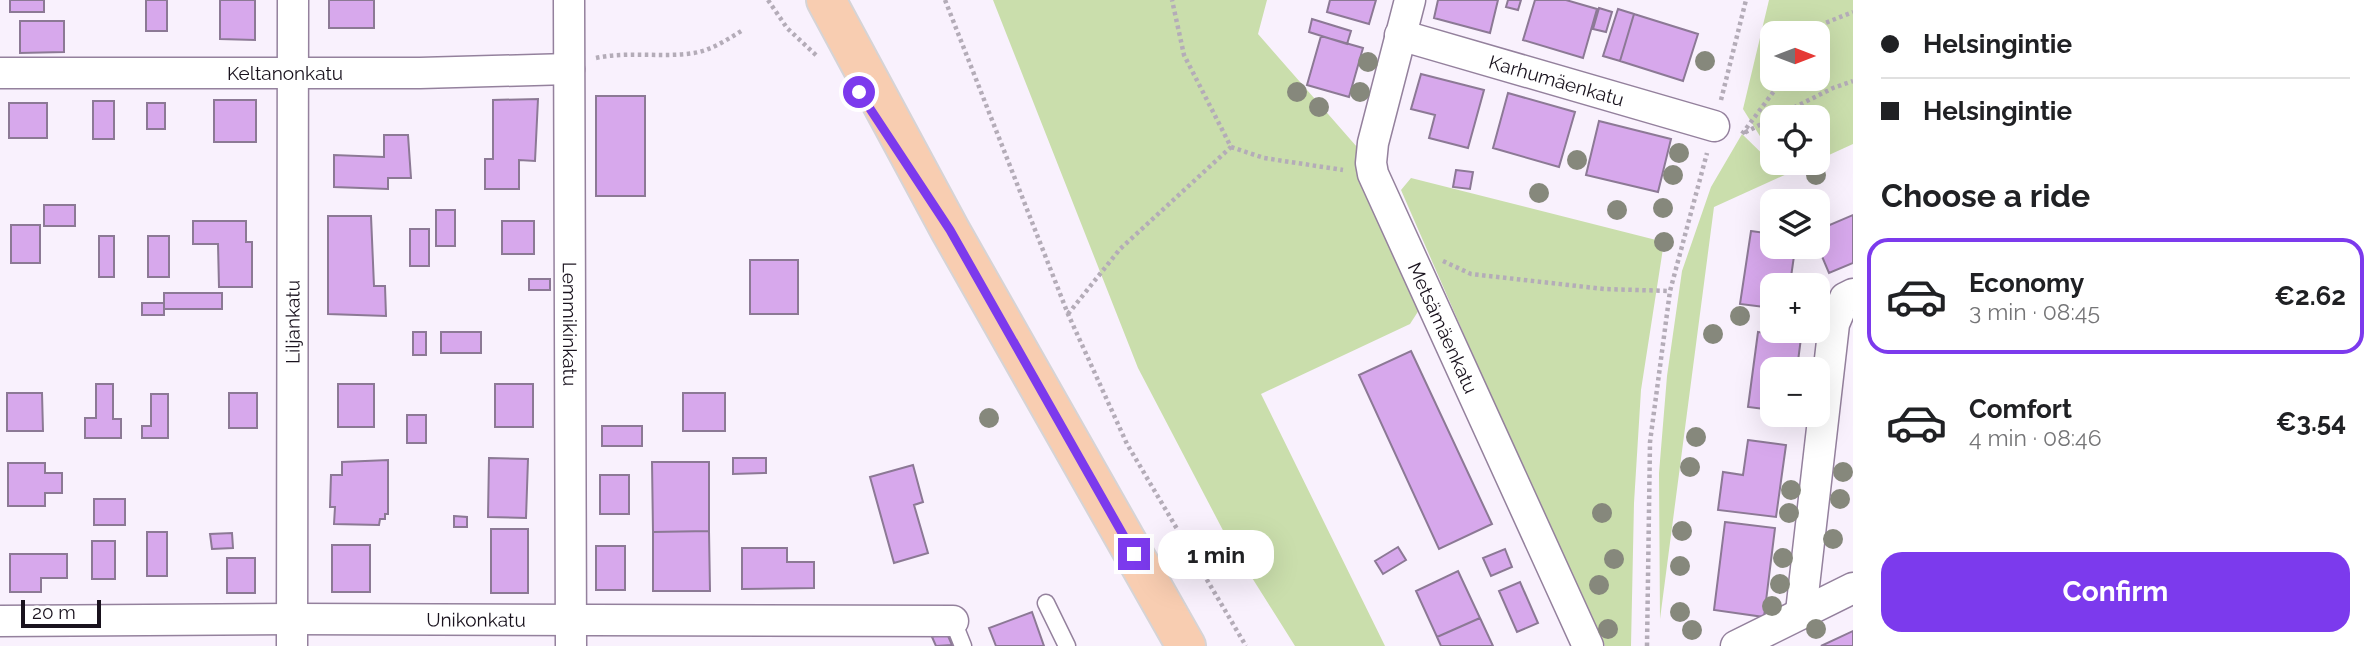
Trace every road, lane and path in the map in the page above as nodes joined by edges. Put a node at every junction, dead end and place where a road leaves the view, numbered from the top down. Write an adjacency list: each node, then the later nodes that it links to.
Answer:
1 (293, 0): 14 (street, Liljankatu)
2 (569, 0): 13 (street, Lemmikinkatu)
3 (799, 0): 23 (main road)
4 (826, 0): 23 (main road)
5 (945, 0): 27 (path)
6 (1172, 0): 21 (path)
7 (1410, 0): 12 (street, Metsämäenkatu)
8 (1746, 0): 19 (path)
9 (1853, 12): 10 (path)
10 (1830, 21)
11 (743, 30): 13 (path)
12 (1400, 35): 19 (street, Karhumäenkatu); 22 (street, Metsämäenkatu)
13 (569, 69): 14 (street, Keltanonkatu); 34 (street, Lemmikinkatu)
14 (294, 72): 15 (street, Keltanonkatu); 32 (street, Liljankatu)
15 (0, 73)
16 (1853, 81): 17 (path)
17 (1800, 105)
18 (1760, 110): 20 (path)
19 (1714, 125): 25 (path)
20 (1760, 125)
21 (1231, 147): 22 (path); 27 (path)
22 (1373, 174): 24 (street, Metsämäenkatu)
23 (950, 230): 36 (main road)
24 (1403, 242): 25 (path); 38 (street, Metsämäenkatu)
25 (1670, 291): 39 (path)
26 (1853, 294): 30 (street)
27 (1068, 314): 37 (path)
28 (1853, 588): 30 (street)
29 (1046, 603): 35 (lane)
30 (1801, 612): 40 (street)
31 (0, 621): 32 (street, Unikonkatu)
32 (292, 632): 34 (street, Unikonkatu)
33 (958, 633): 34 (street, Unikonkatu)
34 (570, 634)
35 (1067, 646)
36 (1186, 646)
37 (1247, 646)
38 (1588, 646)
39 (1647, 646)
40 (1736, 646)

